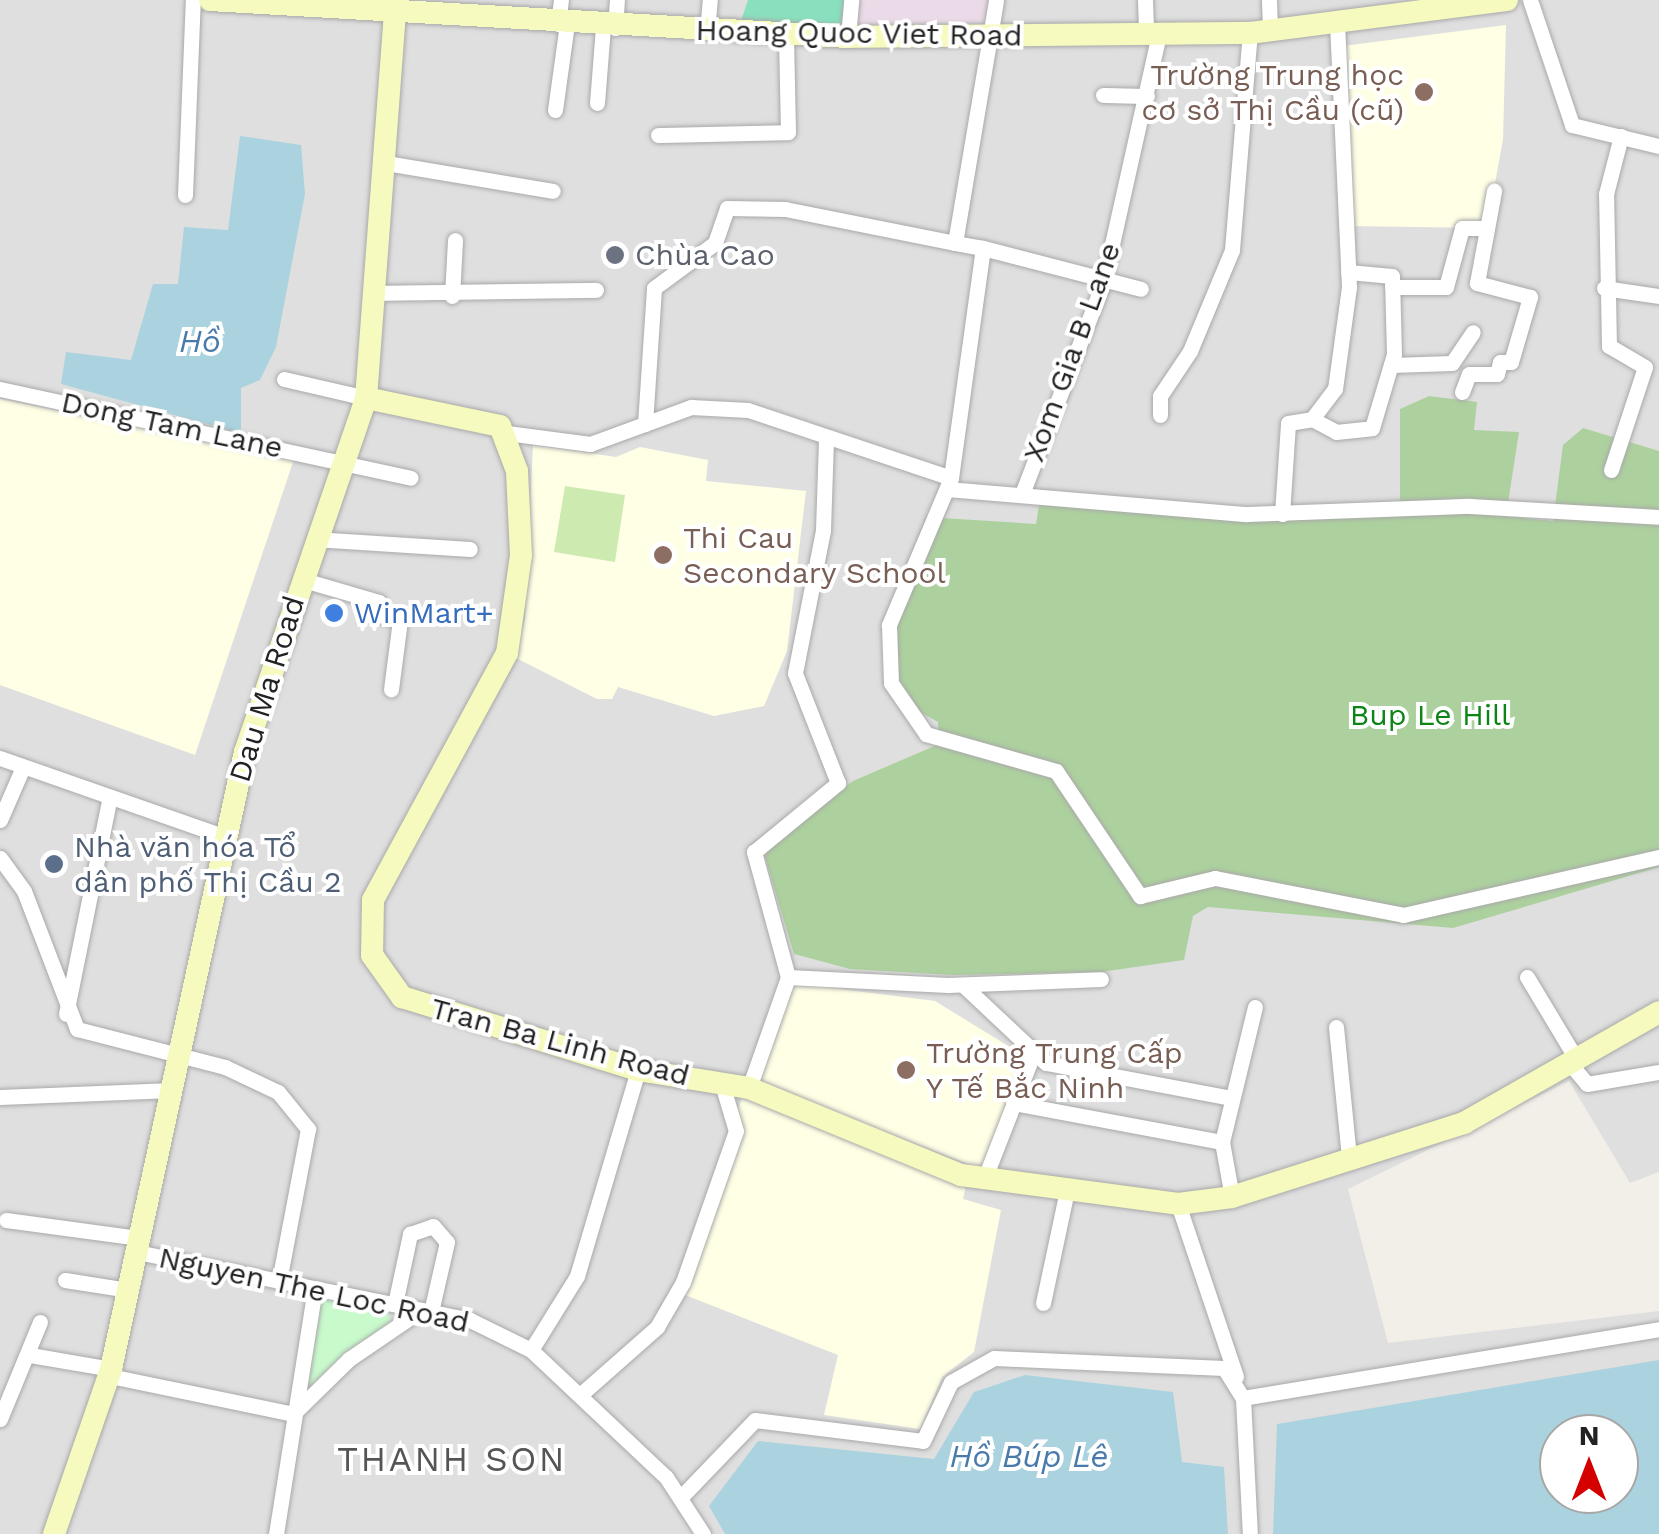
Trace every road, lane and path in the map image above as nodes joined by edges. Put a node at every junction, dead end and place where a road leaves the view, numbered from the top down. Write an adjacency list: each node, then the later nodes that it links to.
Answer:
1 (193, 0): 33 (street)
2 (210, 0): 10 (street, Hoang Quoc Viet Road)
3 (617, 0): 16 (street)
4 (710, 0): 17 (street)
5 (851, 0): 22 (street)
6 (996, 0): 21 (street)
7 (1145, 0): 19 (street, Xom Gia B Lane)
8 (1268, 0): 18 (street)
9 (1530, 0): 28 (street)
10 (263, 2): 12 (street, Hoang Quoc Viet Road)
11 (1492, 2): 15 (street, Hoang Quoc Viet Road)
12 (310, 4): 13 (street, Hoang Quoc Viet Road)
13 (396, 13): 14 (street, Hoang Quoc Viet Road); 30 (street, Dau Ma Road)
14 (562, 16): 16 (street, Hoang Quoc Viet Road); 26 (street)
15 (1337, 26): 18 (street, Hoang Quoc Viet Road); 38 (street)
16 (609, 27): 17 (street, Hoang Quoc Viet Road); 25 (street)
17 (707, 32): 20 (street, Hoang Quoc Viet Road)
18 (1260, 32): 19 (street, Hoang Quoc Viet Road); 53 (street)
19 (1152, 34): 21 (street, Hoang Quoc Viet Road); 24 (street, Xom Gia B Lane)
20 (786, 35): 22 (street, Hoang Quoc Viet Road); 27 (street)
21 (995, 36): 22 (street, Hoang Quoc Viet Road); 36 (street)
22 (848, 37)
23 (1103, 95): 24 (street)
24 (1147, 96): 39 (street, Xom Gia B Lane)
25 (597, 103)
26 (556, 110)
27 (658, 136)
28 (1620, 136): 29 (street); 41 (street)
29 (1659, 146)
30 (386, 164): 31 (street); 44 (street, Dau Ma Road)
31 (553, 191)
32 (1494, 191): 34 (street)
33 (186, 195)
34 (1487, 228): 40 (street); 51 (street)
35 (454, 240): 45 (street)
36 (955, 243): 37 (street); 55 (street)
37 (984, 248): 39 (street); 61 (street)
38 (1348, 272): 40 (street); 54 (street)
39 (1104, 280): 43 (street); 62 (street, Xom Gia B Lane)
40 (1392, 288): 48 (street)
41 (1604, 288): 46 (street); 59 (street)
42 (596, 290): 45 (street)
43 (1141, 290)
44 (376, 293): 45 (street); 52 (street, Dau Ma Road)
45 (452, 296)
46 (1659, 296)
47 (1473, 332): 48 (street)
48 (1391, 365): 54 (street)
49 (284, 379): 52 (street)
50 (0, 389): 58 (street, Dong Tam Lane)
51 (1462, 392)
52 (366, 398): 56 (street); 58 (street, Dau Ma Road)
53 (1160, 415)
54 (1312, 419): 63 (street)
55 (645, 424): 56 (street); 57 (street)
56 (507, 433): 87 (street, Tran Ba Linh Road)
57 (826, 439): 61 (street); 76 (street)
58 (343, 461): 60 (street, Dong Tam Lane); 65 (street, Dau Ma Road)
59 (1611, 470)
60 (410, 478)
61 (949, 483): 62 (street); 74 (street)
62 (1022, 494): 63 (street)
63 (1282, 514): 64 (street)
64 (1659, 517)
65 (314, 539): 66 (street); 67 (street, Dau Ma Road)
66 (470, 549)
67 (300, 579): 68 (street); 73 (street, Dau Ma Road)
68 (391, 689)
69 (0, 758): 70 (street)
70 (23, 767): 71 (street); 72 (street)
71 (109, 801): 73 (street); 82 (street)
72 (0, 820)
73 (225, 838): 84 (street, Dau Ma Road)
74 (1659, 857)
75 (0, 858): 82 (street)
76 (788, 977): 79 (street); 90 (street)
77 (1527, 977): 86 (street)
78 (1101, 978): 79 (street)
79 (963, 984): 85 (street)
80 (1255, 1007): 93 (street)
81 (1659, 1012): 86 (street, Tran Ba Linh Road)
82 (66, 1018): 84 (street)
83 (1336, 1027): 96 (street)
84 (180, 1053): 91 (street, Dau Ma Road); 104 (street)
85 (1033, 1054): 93 (street); 94 (street)
86 (1575, 1064): 88 (street); 96 (street, Tran Ba Linh Road)
87 (638, 1070): 89 (street, Tran Ba Linh Road); 112 (street)
88 (1659, 1072)
89 (722, 1084): 90 (street, Tran Ba Linh Road); 116 (street)
90 (748, 1088): 97 (street, Tran Ba Linh Road)
91 (172, 1090): 92 (street); 102 (street, Dau Ma Road)
92 (0, 1097)
93 (1231, 1098): 95 (street)
94 (1012, 1103): 95 (street); 97 (street)
95 (1222, 1142): 99 (street)
96 (1349, 1158): 99 (street, Tran Ba Linh Road)
97 (984, 1180): 98 (street, Tran Ba Linh Road)
98 (1066, 1195): 100 (street, Tran Ba Linh Road); 107 (street)
99 (1232, 1197): 100 (street, Tran Ba Linh Road)
100 (1178, 1204): 115 (street)
101 (6, 1220): 102 (street, Nguyen The Loc Road)
102 (139, 1245): 104 (street, Nguyen The Loc Road); 106 (street, Dau Ma Road)
103 (65, 1280): 106 (street)
104 (278, 1282): 105 (street, Nguyen The Loc Road)
105 (315, 1288): 108 (street, Nguyen The Loc Road); 118 (street)
106 (129, 1290): 114 (street, Dau Ma Road)
107 (1043, 1302)
108 (395, 1304): 109 (street, Nguyen The Loc Road); 109 (street)
109 (426, 1311): 112 (street, Nguyen The Loc Road); 118 (street)
110 (40, 1322): 113 (street)
111 (1659, 1330): 117 (street)
112 (531, 1350): 116 (street, Nguyen The Loc Road)
113 (30, 1355): 114 (street); 119 (street)
114 (110, 1373): 118 (street); 121 (street, Dau Ma Road)
115 (1236, 1376): 117 (street); 120 (street)
116 (580, 1395): 120 (street, Nguyen The Loc Road)
117 (1243, 1398): 124 (street)
118 (293, 1414): 122 (street)
119 (0, 1419)
120 (682, 1496): 123 (street, Nguyen The Loc Road)
121 (54, 1534)
122 (276, 1534)
123 (703, 1534)
124 (1250, 1534)

